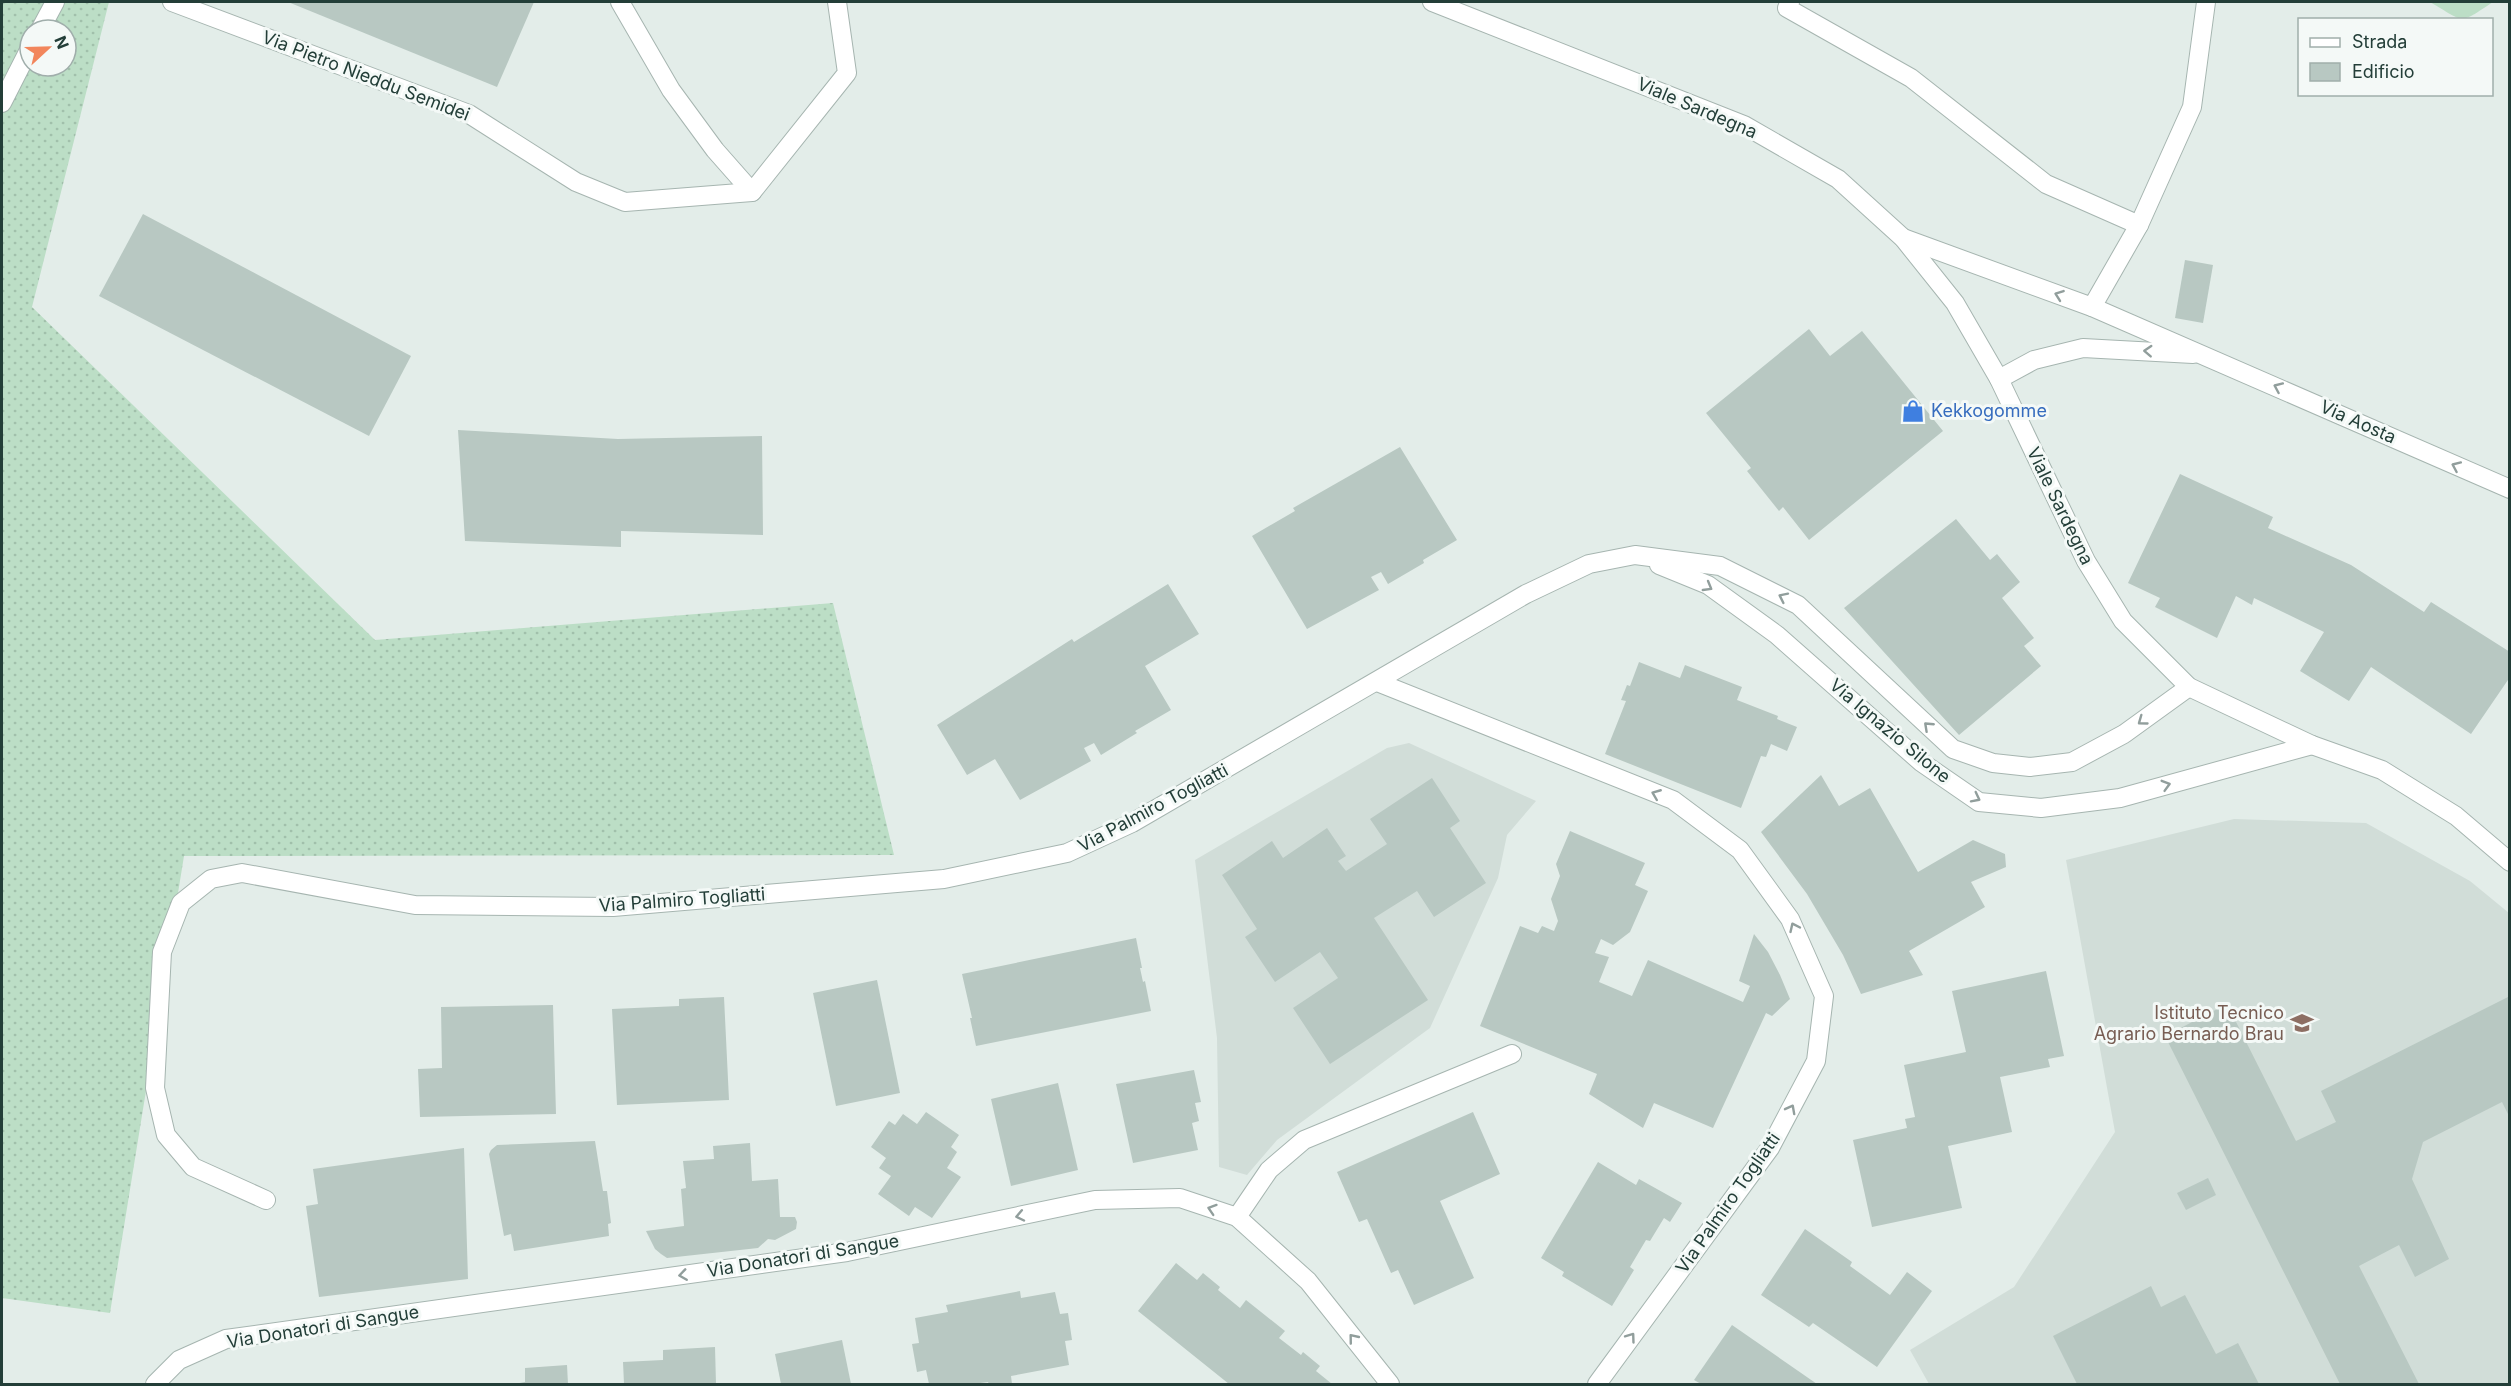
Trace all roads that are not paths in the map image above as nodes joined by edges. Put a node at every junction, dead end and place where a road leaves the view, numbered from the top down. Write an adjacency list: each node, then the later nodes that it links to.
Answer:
1 (55, 2): 8 (street)
2 (172, 2): 11 (street, Via Pietro Nieddu Semidei)
3 (620, 2): 11 (street)
4 (837, 2): 11 (street)
5 (1432, 2): 13 (street, Viale Sardegna)
6 (1790, 2): 12 (street)
7 (2206, 2): 12 (street)
8 (46, 18)
9 (18, 72): 10 (street)
10 (2, 103)
11 (753, 192)
12 (2139, 225): 14 (street)
13 (1903, 238): 14 (street, Via Aosta, one-way to 13); 16 (street, Viale Sardegna)
14 (2092, 307): 15 (street, Via Aosta)
15 (2206, 355): 16 (street, Via Aosta, one-way to 16); 17 (street, Via Aosta, one-way to 15)
16 (1999, 379): 20 (street, Viale Sardegna)
17 (2510, 489)
18 (1635, 555): 19 (street, Via Ignazio Silone); 20 (street, Via Ignazio Silone, one-way to 18); 21 (street, Via Ignazio Silone, one-way to 21)
19 (1377, 682): 24 (street, Via Palmiro Togliatti); 28 (street, Via Palmiro Togliatti, one-way to 19)
20 (2189, 687): 21 (street, Viale Sardegna)
21 (2312, 745): 22 (street, Viale Sardegna)
22 (2510, 862)
23 (1512, 1054): 25 (street)
24 (266, 1200)
25 (1236, 1217): 26 (street, Via Donatori di Sangue, one-way to 26); 27 (street, Via Donatori di Sangue, one-way to 25)
26 (155, 1384)
27 (1390, 1384)
28 (1597, 1384)

